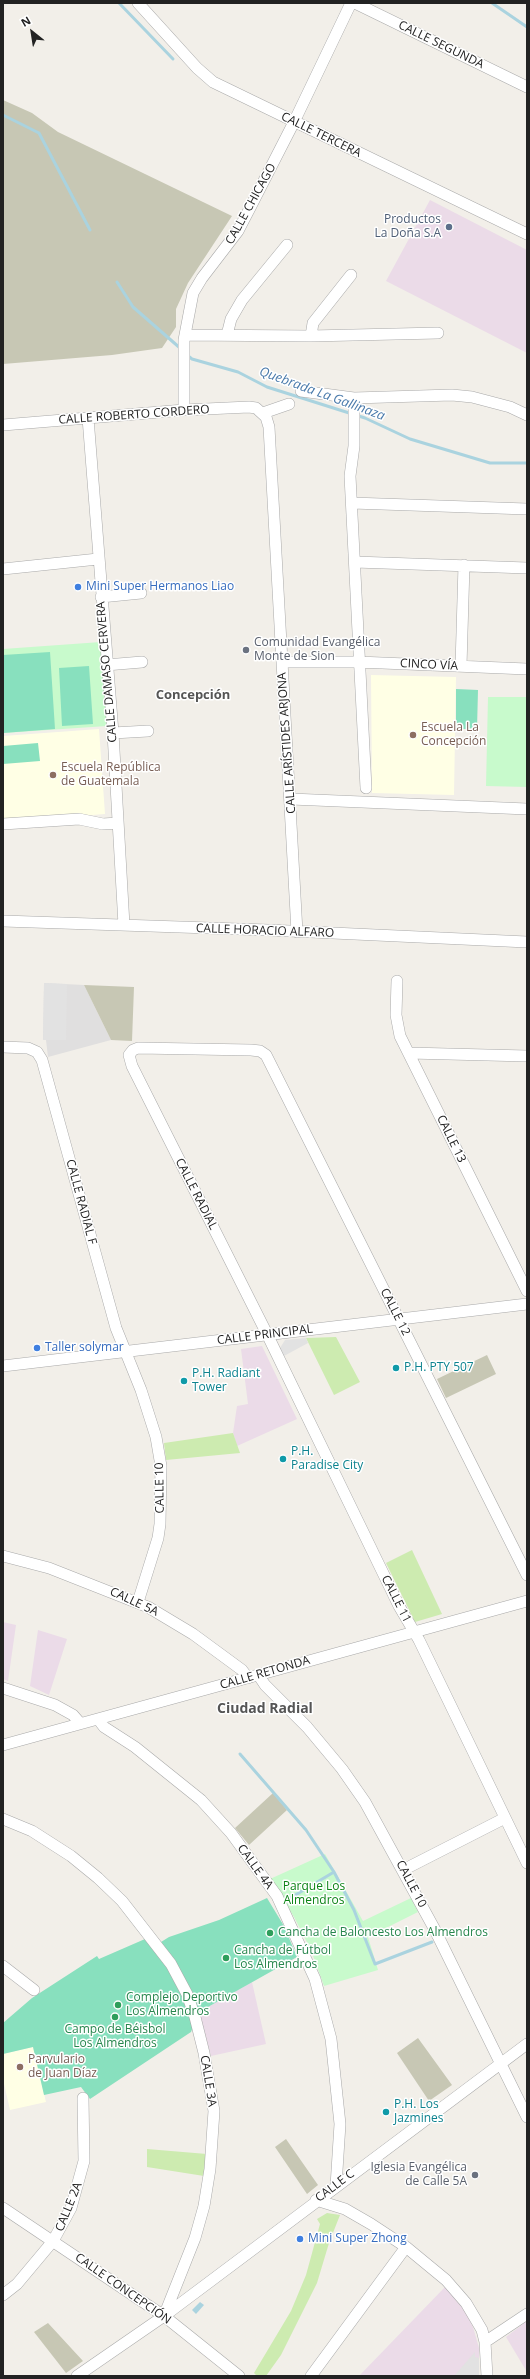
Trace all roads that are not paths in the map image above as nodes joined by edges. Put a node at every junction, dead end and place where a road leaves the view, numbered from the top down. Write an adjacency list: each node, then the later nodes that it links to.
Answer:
1 (138, 3): 5 (street, CALLE TERCERA)
2 (351, 3): 5 (street, CALLE CHICAGO)
3 (355, 3): 4 (street, CALLE SEGUNDA)
4 (527, 88)
5 (294, 122): 6 (street, CALLE TERCERA); 12 (street, CALLE CHICAGO)
6 (527, 234)
7 (287, 245): 10 (street)
8 (352, 275): 11 (street)
9 (438, 333): 11 (street)
10 (227, 335): 11 (street); 12 (street)
11 (311, 336)
12 (185, 337): 16 (street, CALLE CHICAGO)
13 (301, 391): 14 (street)
14 (354, 402): 18 (street); 21 (street)
15 (289, 404): 17 (street)
16 (184, 410): 17 (street, CALLE ROBERTO CORDERO); 19 (street, CALLE ROBERTO CORDERO)
17 (263, 413): 31 (street, CALLE ARÍSTIDES ARJONA)
18 (527, 415)
19 (88, 418): 20 (street, CALLE ROBERTO CORDERO); 23 (street, CALLE DAMASO CERVERA)
20 (3, 425)
21 (352, 503): 22 (street); 24 (street)
22 (527, 509)
23 (98, 559): 27 (street); 29 (street, CALLE DAMASO CERVERA)
24 (355, 562): 25 (street); 32 (street)
25 (464, 565): 26 (street); 34 (street)
26 (527, 568)
27 (3, 570)
28 (140, 593): 29 (street)
29 (101, 597): 33 (street, CALLE DAMASO CERVERA)
30 (142, 662): 33 (street)
31 (282, 662): 32 (street, CINCO VÍA); 39 (street, CALLE ARÍSTIDES ARJONA)
32 (358, 662): 34 (street, CINCO VÍA); 38 (street)
33 (106, 665): 37 (street, CALLE DAMASO CERVERA)
34 (461, 666): 35 (street, CINCO VÍA)
35 (527, 669)
36 (148, 731): 37 (street)
37 (112, 733): 41 (street, CALLE DAMASO CERVERA)
38 (366, 788)
39 (291, 799): 40 (street); 45 (street, CALLE ARÍSTIDES ARJONA)
40 (527, 809)
41 (118, 823): 42 (street); 44 (street, CALLE DAMASO CERVERA)
42 (3, 824)
43 (3, 921): 44 (street, CALLE HORACIO ALFARO)
44 (124, 925): 45 (street, CALLE HORACIO ALFARO)
45 (297, 932): 46 (street, CALLE HORACIO ALFARO)
46 (527, 942)
47 (397, 981): 50 (street, CALLE 13)
48 (3, 1047): 56 (street, CALLE RADIAL F)
49 (260, 1051): 54 (street, CALLE 12); 55 (street, CALLE RADIAL)
50 (409, 1053): 51 (street); 52 (street, CALLE 13)
51 (527, 1056)
52 (527, 1291)
53 (527, 1304): 54 (street, CALLE PRINCIPAL)
54 (399, 1319): 55 (street, CALLE PRINCIPAL); 59 (street, CALLE 12)
55 (267, 1334): 56 (street, CALLE PRINCIPAL); 62 (street, CALLE 11)
56 (126, 1352): 57 (street, CALLE PRINCIPAL); 61 (street, CALLE 10)
57 (3, 1366)
58 (3, 1556): 61 (street, CALLE 5A)
59 (527, 1575)
60 (527, 1601): 62 (street, CALLE RETONDA)
61 (138, 1602): 63 (street, CALLE 5A)
62 (414, 1631): 63 (street, CALLE RETONDA); 68 (street, CALLE 11)
63 (254, 1677): 65 (street, CALLE RETONDA); 71 (street, CALLE 10)
64 (3, 1688): 66 (street)
65 (98, 1719): 66 (street, CALLE RETONDA); 78 (street, CALLE 4A)
66 (80, 1724): 67 (street, CALLE RETONDA)
67 (3, 1744)
68 (505, 1818): 70 (street, CALLE 11); 71 (street)
69 (3, 1819): 85 (street, CALLE 3A)
70 (527, 1863)
71 (403, 1870): 75 (street, CALLE 10)
72 (3, 1966): 73 (street)
73 (34, 1990)
74 (527, 2044): 75 (street, CALLE C)
75 (501, 2063): 77 (street, CALLE 10); 78 (street, CALLE C)
76 (83, 2098): 81 (street, CALLE 2A)
77 (527, 2117)
78 (336, 2186): 79 (street, CALLE C)
79 (316, 2200): 82 (street); 85 (street, CALLE C)
80 (3, 2208): 81 (street, CALLE CONCEPCIÓN)
81 (53, 2241): 83 (street, CALLE 2A); 85 (street, CALLE CONCEPCIÓN)
82 (406, 2247): 86 (street); 89 (street)
83 (3, 2295)
84 (527, 2314): 86 (street)
85 (164, 2316): 87 (street); 88 (street, CALLE CONCEPCIÓN)
86 (485, 2342): 90 (street)
87 (77, 2376)
88 (239, 2376)
89 (311, 2376)
90 (487, 2376)

